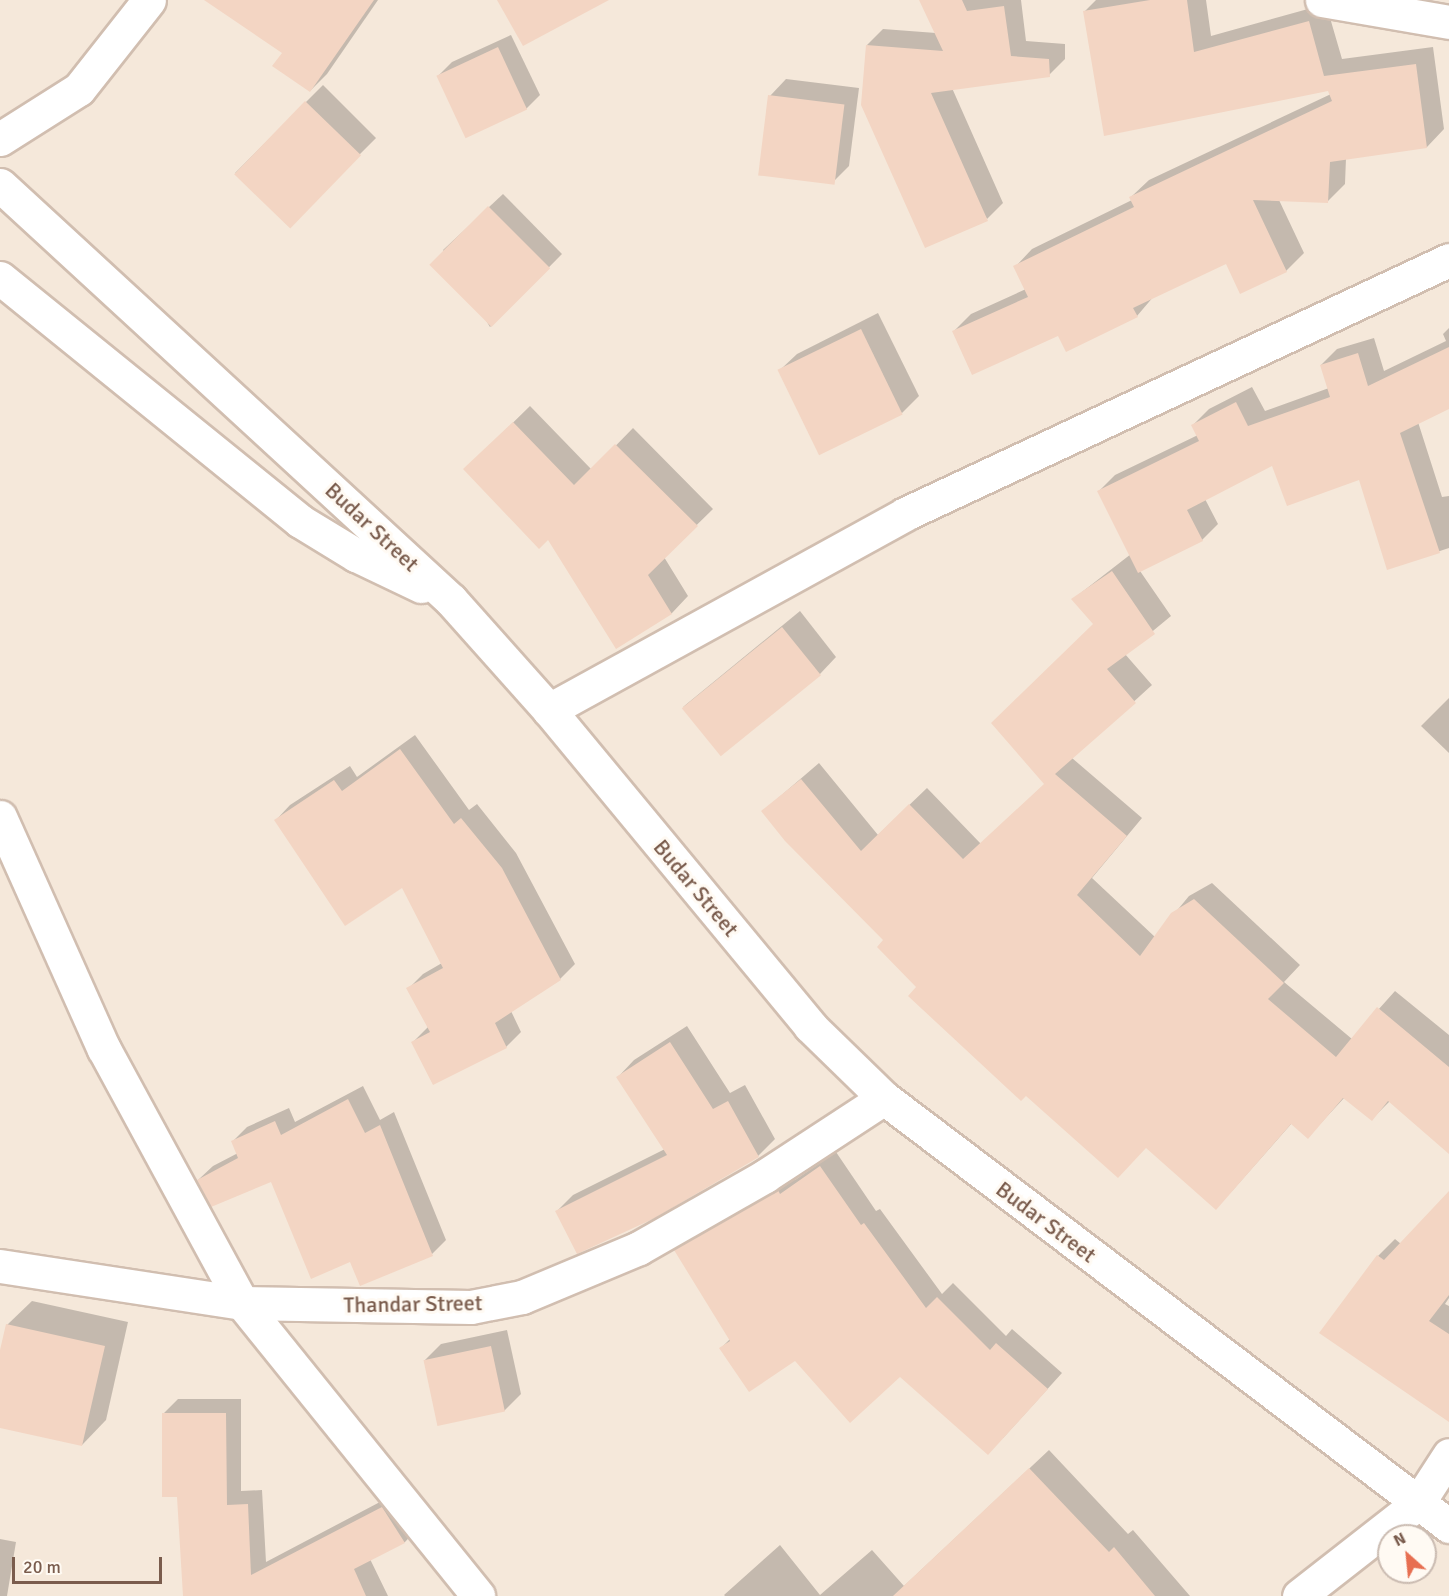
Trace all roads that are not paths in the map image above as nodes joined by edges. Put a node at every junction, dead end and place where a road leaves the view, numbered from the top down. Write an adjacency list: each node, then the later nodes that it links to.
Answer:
1 (148, 0): 4 (street)
2 (1322, 0): 3 (street)
3 (1449, 22)
4 (0, 139)
5 (0, 185): 8 (street, Budar Street)
6 (1449, 261): 9 (street)
7 (0, 278): 8 (street)
8 (451, 600): 9 (street, Budar Street)
9 (549, 710): 11 (street, Budar Street)
10 (0, 817): 13 (street)
11 (884, 1098): 13 (street, Thandar Street); 15 (street, Budar Street)
12 (0, 1266): 13 (street, Thandar Street)
13 (242, 1303): 17 (street)
14 (1449, 1455): 15 (street)
15 (1418, 1503): 16 (street, Budar Street); 18 (street)
16 (1449, 1526)
17 (478, 1596)
18 (1299, 1596)

